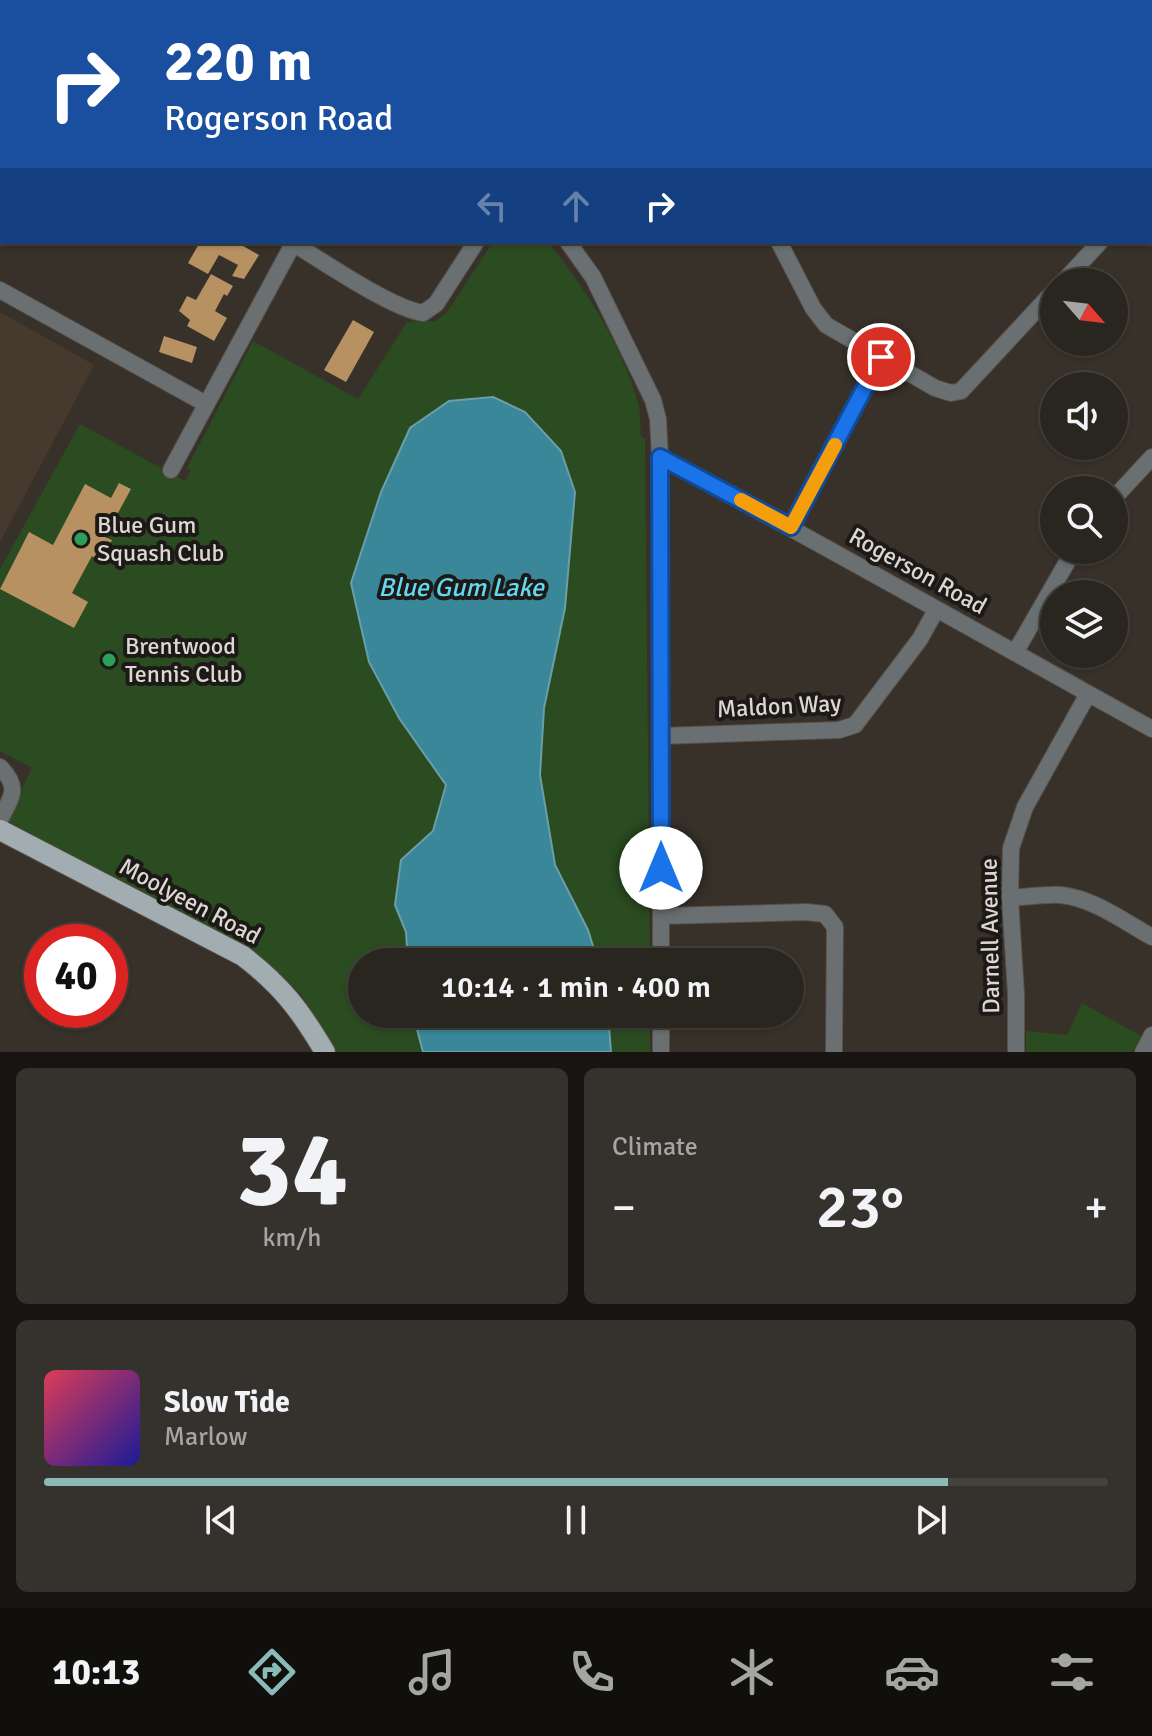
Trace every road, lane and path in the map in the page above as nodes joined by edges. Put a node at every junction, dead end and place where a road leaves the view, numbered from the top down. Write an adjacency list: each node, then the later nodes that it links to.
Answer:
1 (291, 244): 11 (street)
2 (294, 244): 3 (street)
3 (475, 244)
4 (569, 244): 12 (street)
5 (780, 244): 10 (street)
6 (1090, 245): 7 (street)
7 (1073, 268)
8 (0, 290): 11 (street)
9 (1040, 306): 10 (street)
10 (881, 357): 16 (street)
11 (206, 404): 14 (street)
12 (660, 457): 16 (street, Rogerson Road); 22 (street)
13 (1152, 457): 15 (street)
14 (171, 470)
15 (1128, 483)
16 (791, 527): 18 (street, Rogerson Road)
17 (1066, 564): 19 (street)
18 (936, 610): 19 (street, Rogerson Road); 22 (street, Maldon Way)
19 (1016, 651): 20 (street, Rogerson Road)
20 (1088, 694): 21 (street, Rogerson Road); 29 (street, Darnell Avenue)
21 (1152, 729)
22 (660, 736): 30 (street)
23 (0, 767): 24 (street)
24 (13, 785): 25 (street); 26 (street)
25 (0, 798)
26 (0, 820)
27 (0, 830): 36 (main road, Moolyeen Road)
28 (0, 842): 35 (main road, Moolyeen Road)
29 (1010, 898): 31 (street); 39 (street, Darnell Avenue)
30 (661, 916): 32 (street); 38 (street)
31 (1152, 937)
32 (661, 948)
33 (661, 1028): 37 (street)
34 (1152, 1035): 40 (street)
35 (313, 1052)
36 (325, 1052)
37 (661, 1052)
38 (834, 1052)
39 (1016, 1052)
40 (1143, 1052)

